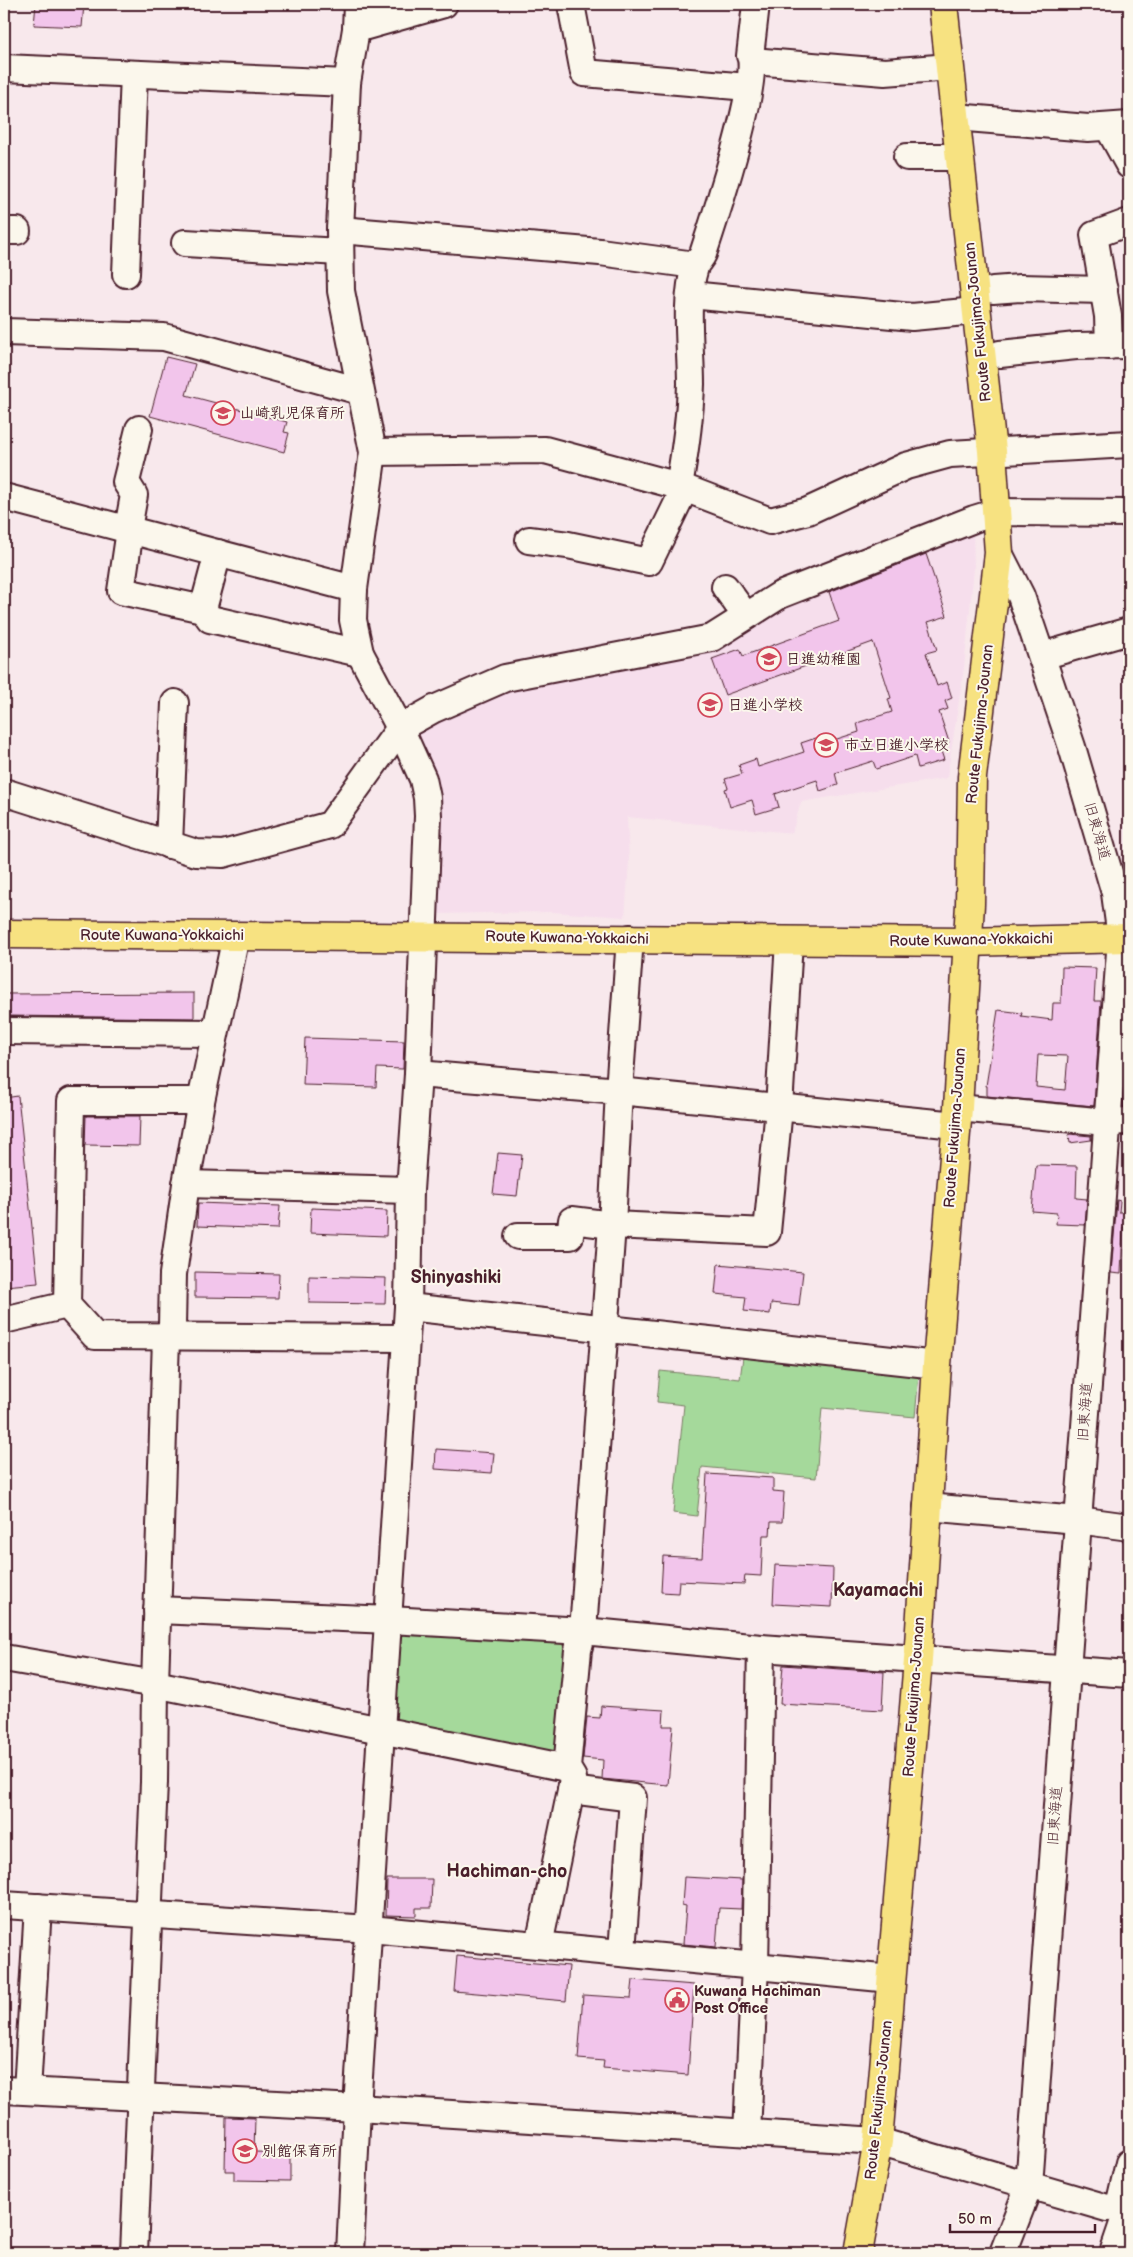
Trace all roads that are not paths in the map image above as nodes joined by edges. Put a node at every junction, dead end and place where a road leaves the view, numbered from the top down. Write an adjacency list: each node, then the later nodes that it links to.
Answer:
1 (444, 4): 5 (street)
2 (571, 4): 11 (street)
3 (756, 4): 6 (street)
4 (942, 4): 7 (main road, Route Fukujima-Jounan)
5 (357, 16): 10 (street)
6 (752, 61): 7 (street); 11 (street)
7 (950, 67): 12 (main road, Route Fukujima-Jounan)
8 (4, 68): 9 (street)
9 (134, 74): 10 (street); 21 (street)
10 (347, 83): 18 (street)
11 (748, 87): 20 (street)
12 (955, 117): 13 (street); 15 (main road, Route Fukujima-Jounan)
13 (1119, 126): 16 (street)
14 (906, 156): 15 (street)
15 (960, 156): 25 (main road, Route Fukujima-Jounan)
16 (1129, 165)
17 (1129, 222): 23 (street)
18 (340, 241): 19 (street); 20 (street); 29 (street)
19 (185, 243)
20 (695, 265): 24 (street)
21 (126, 274)
22 (993, 290): 23 (street)
23 (1104, 290): 27 (street)
24 (690, 295): 25 (street); 34 (street)
25 (976, 311): 32 (main road, Route Fukujima-Jounan)
26 (4, 332): 29 (street)
27 (1119, 346): 28 (street)
28 (1000, 354)
29 (360, 391): 33 (street)
30 (138, 429): 38 (street)
31 (1129, 444): 32 (street)
32 (992, 451): 34 (street); 36 (main road, Route Fukujima-Jounan)
33 (373, 452): 34 (street); 43 (street)
34 (682, 487): 39 (street)
35 (4, 497): 38 (street)
36 (997, 512): 37 (street); 41 (main road, Route Fukujima-Jounan); 45 (street)
37 (1129, 513)
38 (129, 529): 40 (street); 44 (street)
39 (529, 540)
40 (218, 553): 43 (street); 44 (street)
41 (999, 554): 48 (street, 旧東海道); 59 (main road, Route Fukujima-Jounan)
42 (725, 586): 45 (street)
43 (354, 589): 47 (street)
44 (203, 609): 47 (street)
45 (746, 616): 50 (street)
46 (1129, 631): 48 (street)
47 (360, 653): 50 (street)
48 (1042, 656): 57 (street, 旧東海道)
49 (175, 703): 52 (street)
50 (400, 728): 52 (street); 55 (street)
51 (4, 792): 52 (street)
52 (169, 845)
53 (4, 934): 54 (main road, Route Kuwana-Yokkaichi)
54 (236, 936): 55 (main road, Route Kuwana-Yokkaichi); 61 (street)
55 (423, 936): 56 (main road, Route Kuwana-Yokkaichi); 63 (street)
56 (630, 938): 58 (main road, Route Kuwana-Yokkaichi); 64 (street)
57 (1125, 938): 59 (main road, Route Kuwana-Yokkaichi); 62 (street, 旧東海道)
58 (789, 941): 59 (main road, Route Kuwana-Yokkaichi); 66 (street)
59 (967, 942): 67 (main road, Route Fukujima-Jounan)
60 (4, 1031): 61 (street)
61 (215, 1032): 65 (street)
62 (1120, 1050): 68 (street, 旧東海道)
63 (418, 1074): 64 (street); 70 (street)
64 (619, 1091): 66 (street); 71 (street)
65 (201, 1101): 69 (street); 73 (street)
66 (779, 1108): 67 (street); 71 (street)
67 (957, 1117): 68 (street); 79 (main road, Route Fukujima-Jounan)
68 (1118, 1122): 81 (street, 旧東海道)
69 (186, 1184): 70 (street); 77 (street)
70 (410, 1190): 74 (street)
71 (612, 1225): 72 (street); 76 (street)
72 (518, 1236)
73 (67, 1305): 75 (street); 77 (street)
74 (408, 1307): 76 (street); 78 (street)
75 (4, 1320)
76 (604, 1328): 79 (street); 85 (street)
77 (166, 1338): 78 (street); 83 (street)
78 (406, 1338): 84 (street)
79 (937, 1365): 80 (main road, Route Fukujima-Jounan)
80 (927, 1507): 81 (street); 88 (main road, Route Fukujima-Jounan)
81 (1078, 1520): 82 (street); 89 (street, 旧東海道)
82 (1129, 1527)
83 (157, 1610): 84 (street); 91 (street)
84 (390, 1620): 85 (street); 92 (street)
85 (583, 1631): 86 (street); 93 (street)
86 (760, 1648): 88 (street); 100 (street)
87 (4, 1658): 91 (street)
88 (918, 1660): 89 (street); 101 (main road, Route Fukujima-Jounan)
89 (1066, 1668): 90 (street); 108 (street, 旧東海道)
90 (1129, 1674)
91 (155, 1684): 92 (street); 96 (street)
92 (382, 1729): 93 (street); 97 (street)
93 (569, 1779): 98 (street); 99 (street)
94 (4, 1905): 95 (street)
95 (38, 1907): 96 (street); 102 (street)
96 (147, 1914): 97 (street); 103 (street)
97 (370, 1929): 98 (street); 104 (street)
98 (540, 1945): 99 (street)
99 (622, 1952): 100 (street)
100 (755, 1966): 101 (street); 105 (street)
101 (891, 1979): 106 (main road, Route Fukujima-Jounan)
102 (16, 2091): 103 (street)
103 (140, 2096): 104 (street); 110 (street)
104 (357, 2108): 105 (street); 111 (street)
105 (747, 2133): 106 (street)
106 (878, 2141): 108 (street); 112 (main road, Route Fukujima-Jounan)
107 (1129, 2163): 109 (street)
108 (1029, 2186): 109 (street); 113 (street, 旧東海道)
109 (1126, 2206): 114 (street)
110 (134, 2253)
111 (350, 2253)
112 (858, 2253)
113 (1004, 2253)
114 (1113, 2253)

